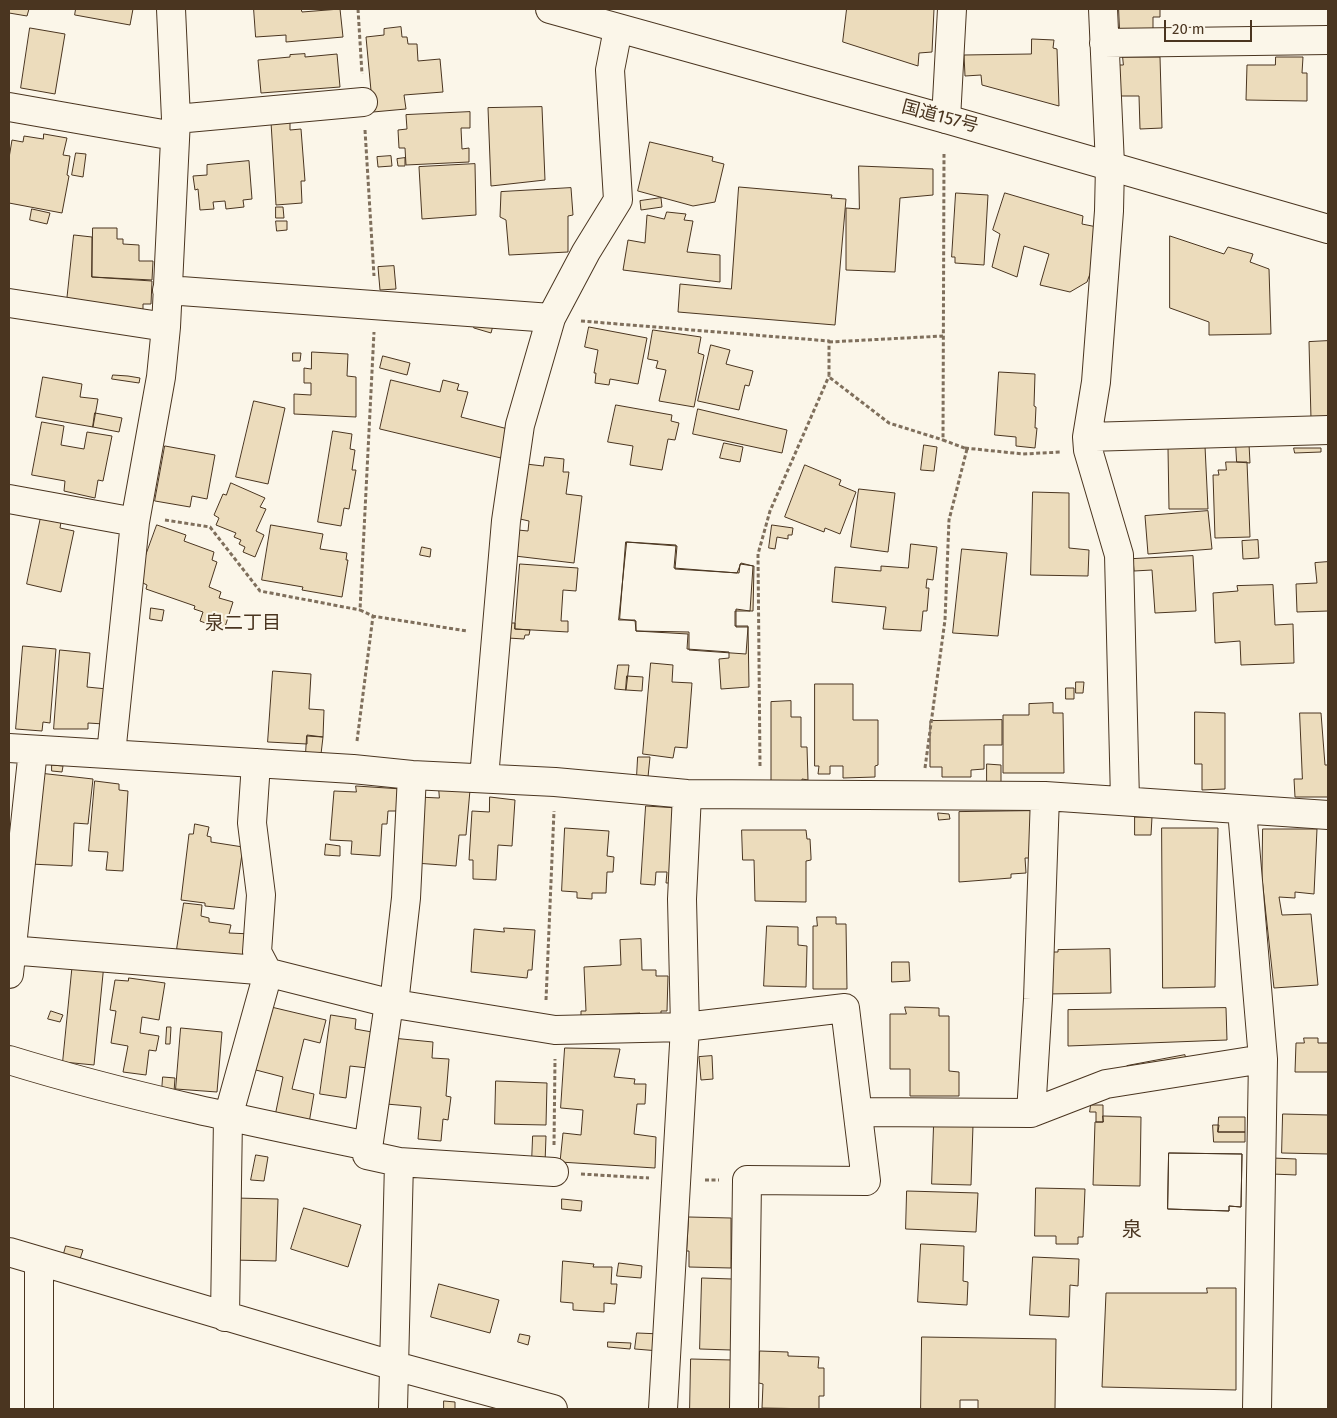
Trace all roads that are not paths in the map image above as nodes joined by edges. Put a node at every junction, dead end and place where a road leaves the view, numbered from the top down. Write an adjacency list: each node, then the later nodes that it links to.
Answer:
1 (171, 9): 11 (main road)
2 (550, 9): 5 (main road, 国道157号)
3 (952, 9): 10 (main road)
4 (1103, 9): 7 (main road)
5 (611, 21): 10 (main road, 国道157号); 16 (main road)
6 (1328, 40): 7 (main road)
7 (1104, 43): 12 (main road)
8 (363, 102): 11 (main road)
9 (9, 107): 11 (main road)
10 (946, 118): 12 (main road, 国道157号)
11 (175, 128): 14 (main road)
12 (1110, 166): 13 (main road, 国道157号); 19 (main road)
13 (1328, 229)
14 (167, 290): 16 (main road); 17 (main road)
15 (9, 303): 17 (main road)
16 (551, 318): 26 (main road)
17 (166, 327): 21 (main road)
18 (1328, 430): 19 (main road)
19 (1088, 443): 29 (main road)
20 (9, 499): 21 (main road)
21 (136, 519): 23 (main road)
22 (21, 749): 23 (main road); 32 (main road)
23 (111, 754): 24 (main road)
24 (256, 763): 25 (main road); 33 (main road)
25 (412, 775): 26 (main road); 34 (main road)
26 (484, 778): 27 (main road)
27 (687, 794): 28 (main road); 35 (main road)
28 (1045, 796): 29 (main road); 39 (main road)
29 (1125, 800): 30 (main road)
30 (1242, 810): 31 (main road); 36 (main road)
31 (1328, 814)
32 (10, 958): 33 (main road)
33 (268, 973): 34 (main road); 40 (main road)
34 (389, 1003): 35 (main road); 41 (main road)
35 (685, 1027): 38 (main road); 51 (main road)
36 (1262, 1059): 39 (main road); 53 (main road)
37 (9, 1060): 40 (main road)
38 (858, 1112): 39 (main road); 52 (main road)
39 (1031, 1113)
40 (228, 1117): 41 (main road); 46 (main road)
41 (368, 1146): 42 (main road)
42 (399, 1162): 43 (main road); 47 (main road)
43 (554, 1172)
44 (9, 1252): 45 (main road)
45 (39, 1262): 46 (main road); 48 (main road)
46 (224, 1317): 47 (main road)
47 (395, 1366): 49 (main road); 50 (main road)
48 (38, 1409)
49 (393, 1409)
50 (553, 1409)
51 (664, 1409)
52 (744, 1409)
53 (1257, 1409)

